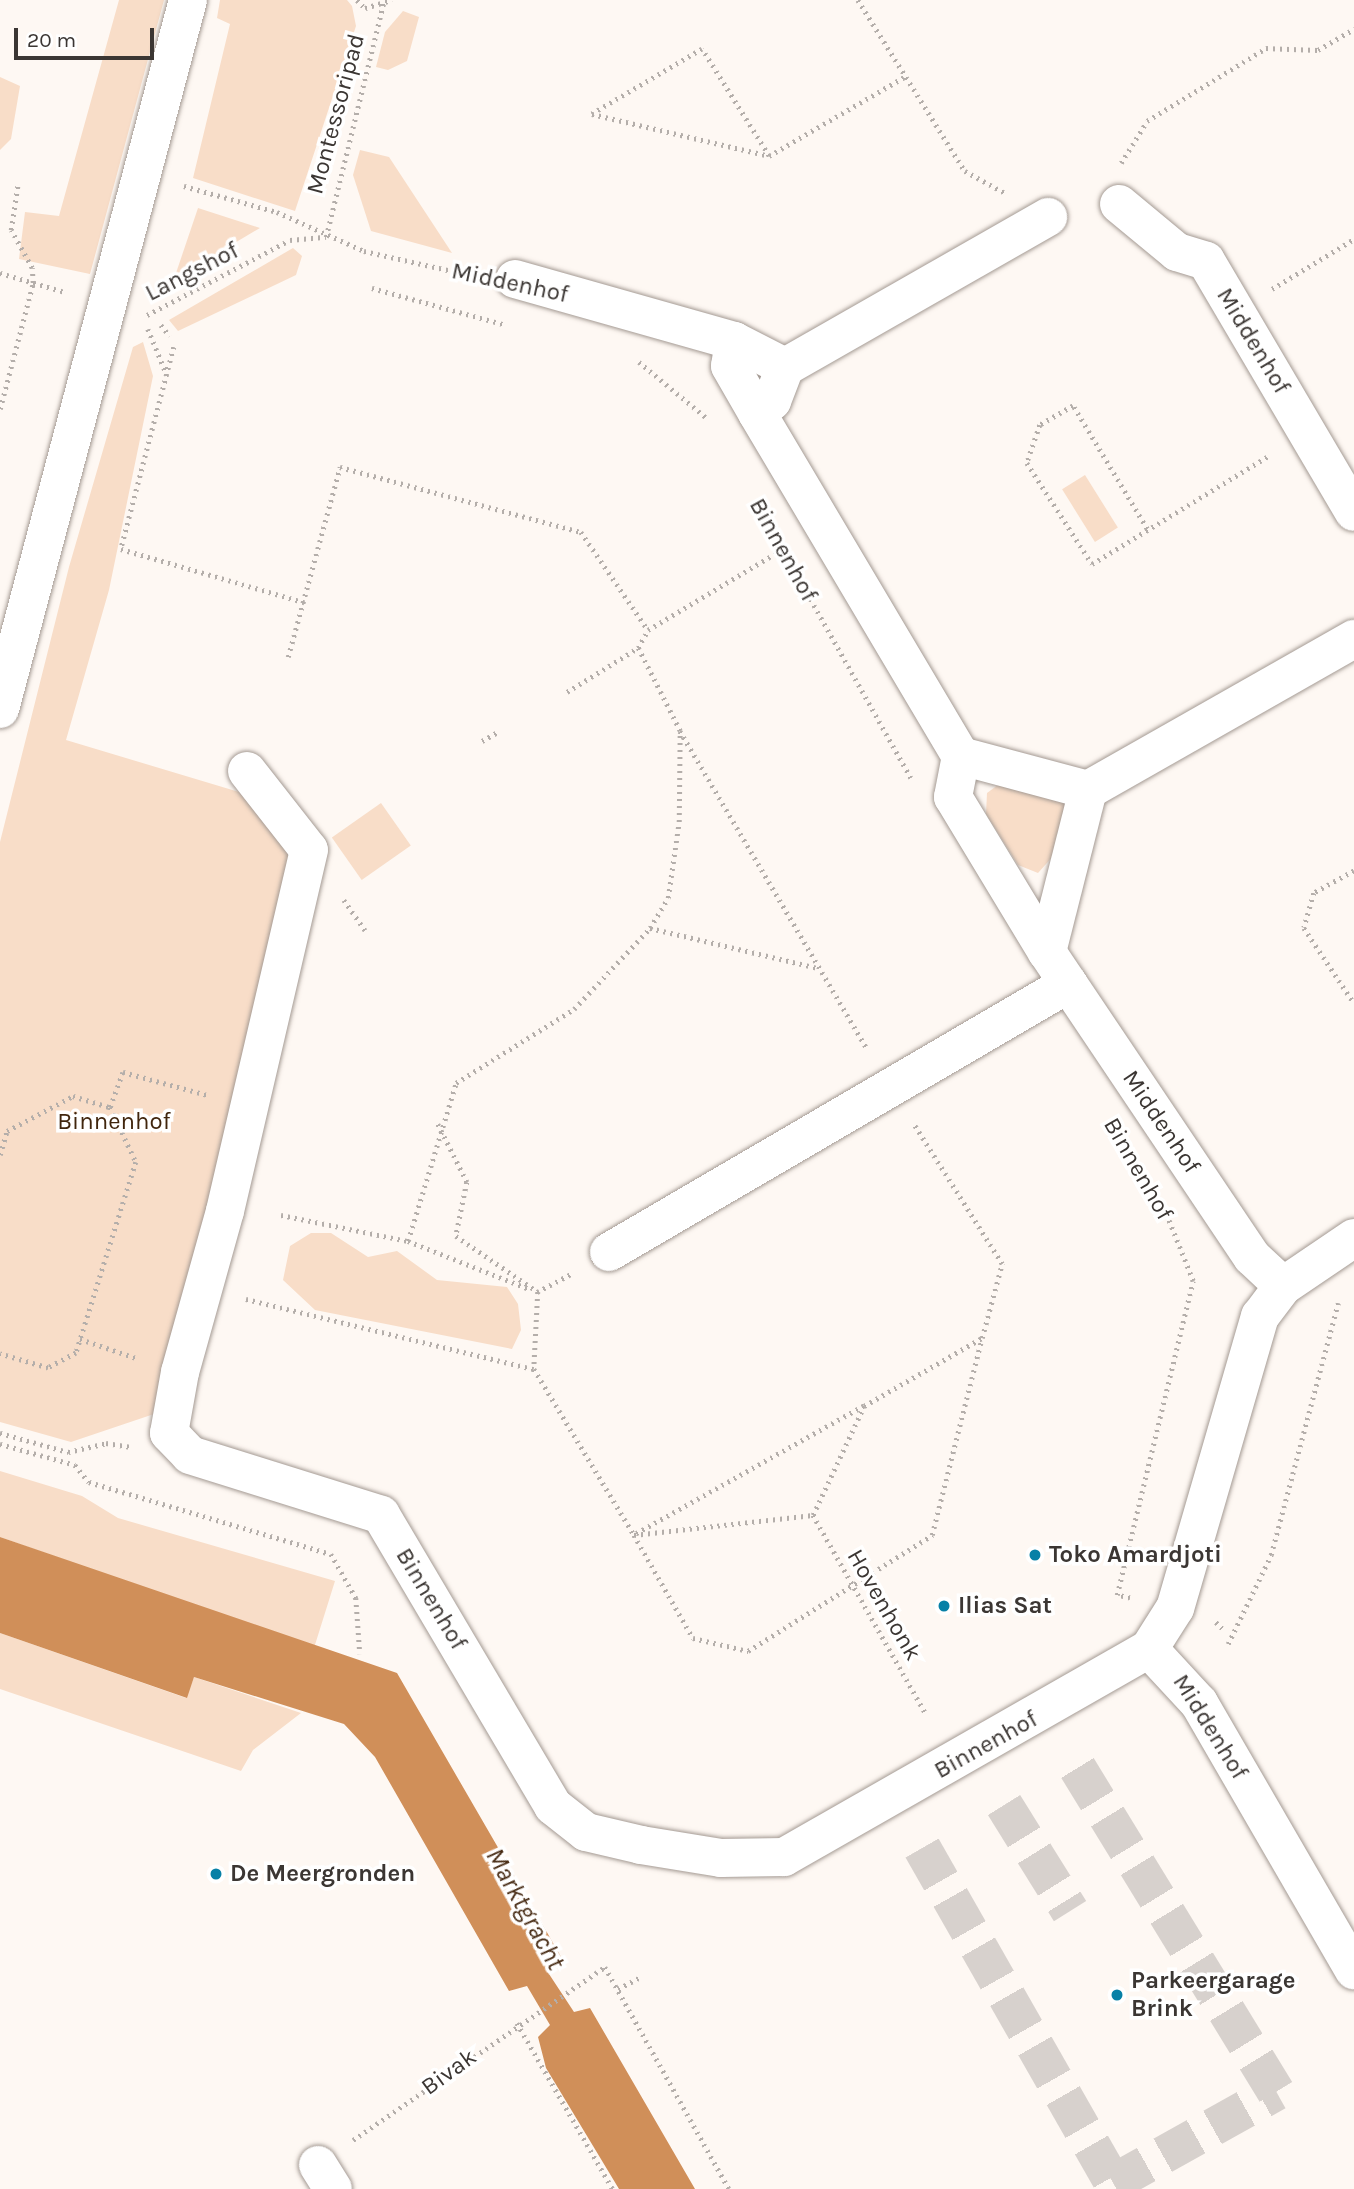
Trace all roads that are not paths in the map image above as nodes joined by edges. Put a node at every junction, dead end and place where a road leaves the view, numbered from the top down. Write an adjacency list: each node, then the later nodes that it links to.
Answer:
1 (188, 0): 10 (street)
2 (1119, 204): 8 (street, Middenhof)
3 (1048, 217): 6 (street)
4 (515, 279): 5 (street, Middenhof)
5 (734, 341): 6 (street, Middenhof); 7 (street)
6 (785, 367): 7 (street)
7 (757, 413): 11 (street)
8 (1354, 512)
9 (1354, 639): 13 (street)
10 (0, 709)
11 (961, 756): 13 (street); 14 (street, Middenhof)
12 (247, 771): 19 (street, Binnenhof)
13 (1088, 790): 14 (street)
14 (1047, 952): 15 (street, Middenhof)
15 (1068, 984): 17 (street); 18 (street, Middenhof)
16 (1354, 1238): 18 (street)
17 (609, 1252)
18 (1283, 1286): 19 (street)
19 (1149, 1649): 20 (street, Middenhof)
20 (1354, 1970)

